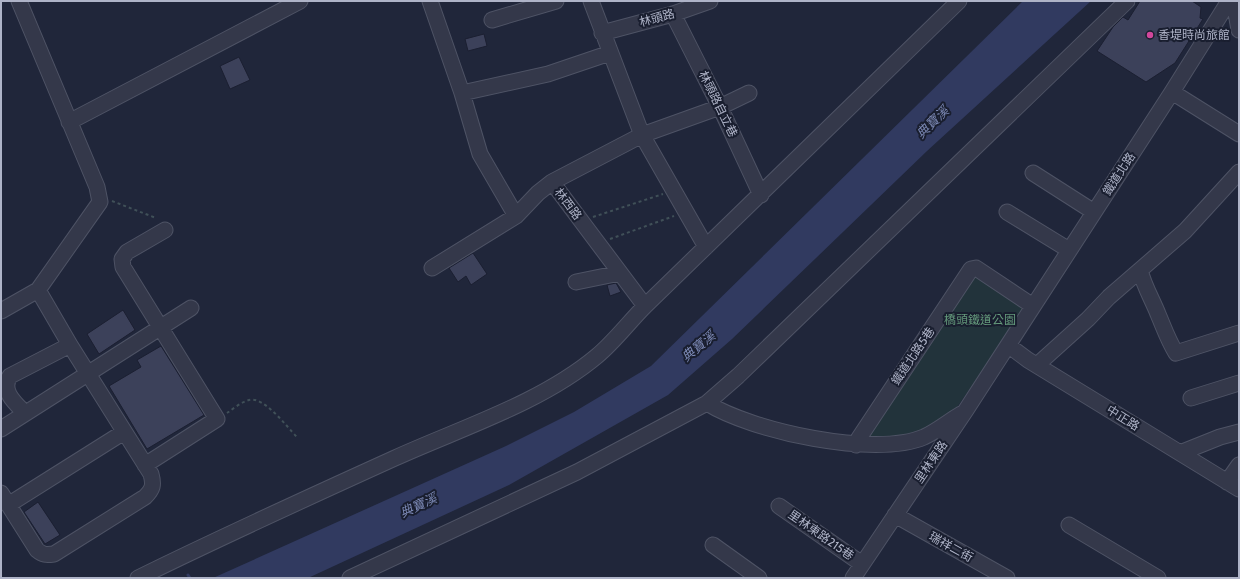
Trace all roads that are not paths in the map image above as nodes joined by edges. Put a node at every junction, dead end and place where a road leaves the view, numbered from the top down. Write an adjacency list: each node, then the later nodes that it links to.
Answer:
1 (19, 1): 20 (street)
2 (300, 1): 20 (street)
3 (430, 1): 17 (street)
4 (556, 1): 12 (street)
5 (590, 1): 14 (street)
6 (959, 1): 26 (street)
7 (1127, 1): 50 (street)
8 (1229, 1): 16 (street, 鐵道北路)
9 (1234, 1): 13 (street)
10 (706, 2): 11 (street, 林頭路)
11 (673, 14): 14 (street, 林頭路); 19 (street, 林頭路自立巷)
12 (492, 20)
13 (1239, 30)
14 (602, 33): 15 (street)
15 (610, 53): 17 (street); 22 (street)
16 (1172, 92): 21 (street); 28 (street, 鐵道北路)
17 (462, 93): 29 (street)
18 (749, 93): 19 (street, 林西路)
19 (720, 106): 22 (street, 林西路); 26 (street, 林頭路自立巷)
20 (69, 122): 37 (street)
21 (1239, 134)
22 (642, 135): 25 (street, 林西路); 31 (street)
23 (1239, 172): 34 (street)
24 (1033, 173): 28 (street)
25 (552, 182): 29 (street); 35 (street, 林西路)
26 (760, 195): 31 (street)
27 (1007, 212): 32 (street)
28 (1094, 212): 32 (street, 鐵道北路)
29 (516, 216): 33 (street)
30 (160, 224): 42 (street)
31 (706, 247): 38 (street)
32 (1069, 250): 39 (street, 鐵道北路)
33 (432, 268)
34 (1140, 270): 43 (street); 46 (street)
35 (620, 273): 36 (street); 38 (street, 林西路)
36 (576, 282)
37 (38, 290): 41 (street); 44 (street)
38 (645, 306): 68 (street)
39 (1032, 306): 45 (street, 鐵道北路); 56 (street, 鐵道北路5巷)
40 (191, 308): 42 (street)
41 (1, 311)
42 (160, 328): 47 (street); 58 (street)
43 (1239, 333)
44 (70, 345): 47 (street); 52 (street)
45 (1008, 345): 46 (street, 中正路); 51 (street, 里林東路)
46 (1037, 365): 57 (street, 中正路)
47 (88, 374): 52 (street); 54 (street)
48 (1239, 383): 49 (street)
49 (1191, 398)
50 (707, 403): 56 (street); 69 (street)
51 (966, 410): 56 (street); 63 (street, 里林東路)
52 (25, 413): 53 (street)
53 (1, 429)
54 (124, 432): 58 (street); 61 (street)
55 (1239, 432): 57 (street)
56 (856, 445)
57 (1180, 453): 60 (street, 中正路)
58 (145, 465): 61 (street)
59 (1239, 465): 60 (street)
60 (1233, 486)
61 (5, 499)
62 (778, 506): 66 (street, 里林東路215巷)
63 (895, 515): 66 (street, 里林東路); 67 (street, 瑞祥二街)
64 (1069, 526): 72 (street)
65 (712, 544): 70 (street)
66 (862, 564): 71 (street, 里林東路)
67 (1004, 577)
68 (138, 578)
69 (350, 578)
70 (759, 578)
71 (853, 578)
72 (1158, 578)

